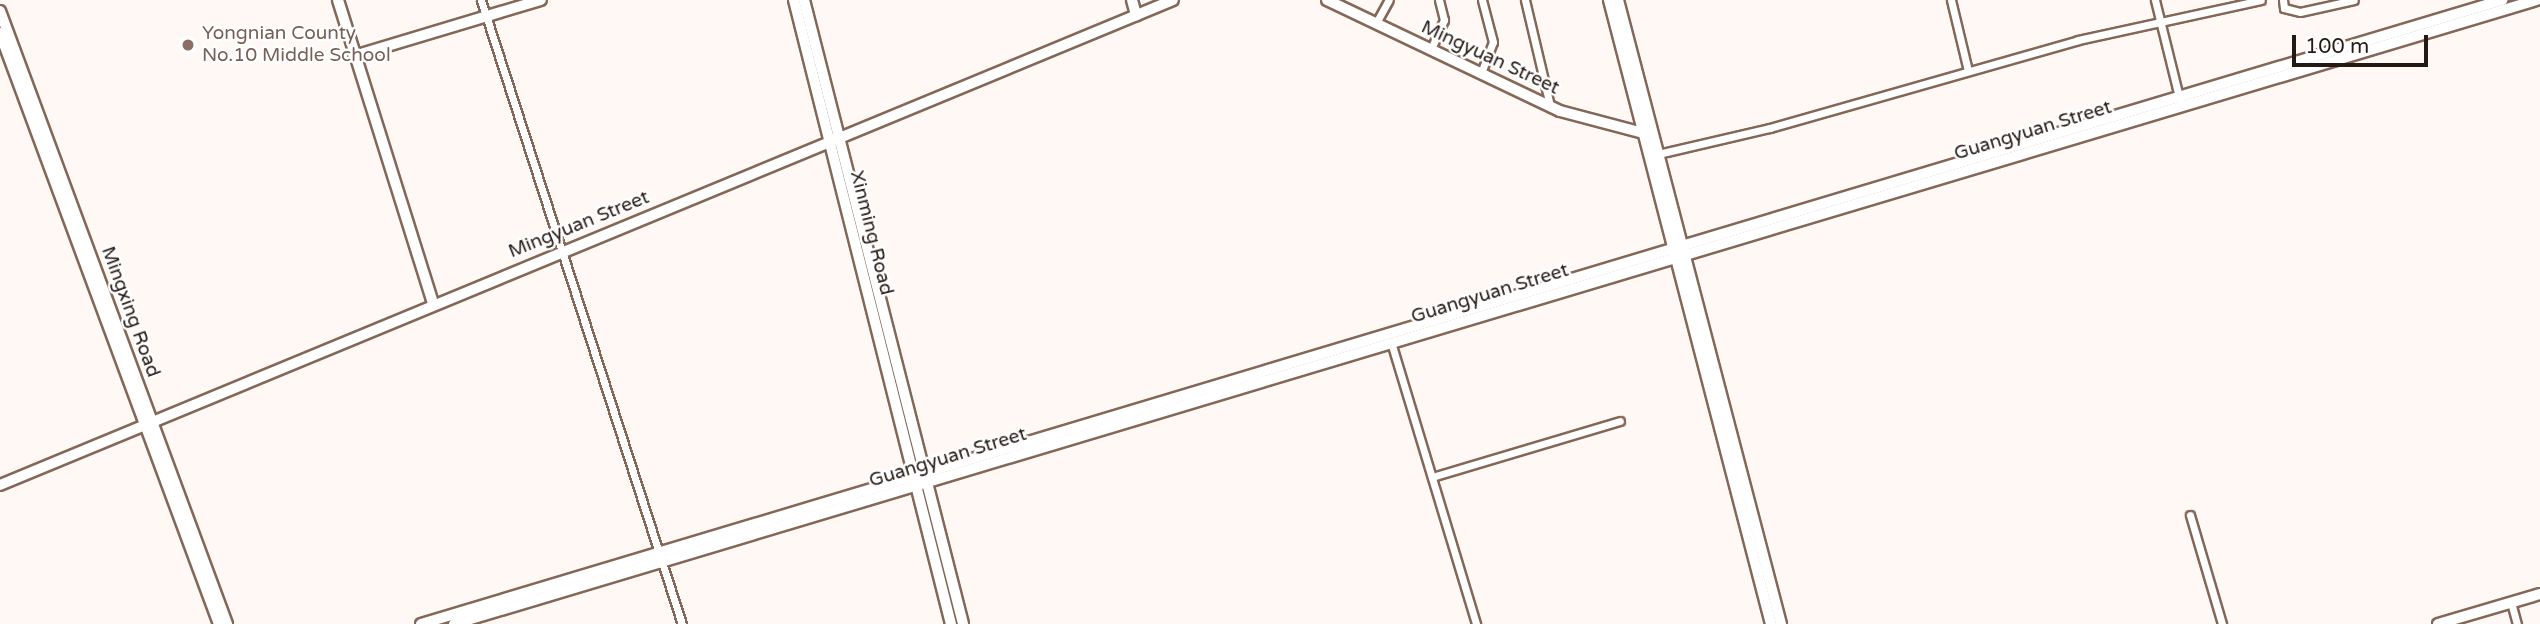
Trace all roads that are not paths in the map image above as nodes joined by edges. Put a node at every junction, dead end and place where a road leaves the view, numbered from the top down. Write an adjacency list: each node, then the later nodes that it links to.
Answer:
1 (338, 0): 29 (street)
2 (481, 0): 24 (street)
3 (541, 0): 24 (street)
4 (794, 0): 35 (street, Xinming Road)
5 (804, 0): 35 (street, Xinming Road)
6 (1132, 0): 23 (street)
7 (1173, 0): 23 (street, Mingyuan Street)
8 (1326, 0): 26 (street, Mingyuan Street)
9 (1389, 0): 26 (street)
10 (1439, 0): 28 (street)
11 (1482, 0): 31 (street)
12 (1525, 0): 33 (street)
13 (1609, 0): 34 (street)
14 (1618, 0): 36 (street)
15 (1951, 0): 30 (street)
16 (2155, 0): 25 (street)
17 (2261, 0): 25 (street)
18 (2283, 0): 19 (street)
19 (2354, 0)
20 (2502, 0): 32 (street, Guangyuan Street)
21 (2537, 0): 32 (street, Guangyuan Street)
22 (0, 11): 41 (street, Mingxing Road)
23 (1136, 15): 35 (street, Mingyuan Street)
24 (486, 16): 29 (street); 38 (street)
25 (2160, 20): 30 (street); 32 (street)
26 (1376, 23): 28 (street, Mingyuan Street)
27 (0, 33): 41 (street, Mingxing Road)
28 (1431, 49): 31 (street, Mingyuan Street)
29 (354, 56): 39 (street)
30 (1968, 71): 36 (street)
31 (1480, 73): 33 (street, Mingyuan Street)
32 (2180, 101): 37 (street, Guangyuan Street)
33 (1550, 106): 34 (street, Mingyuan Street)
34 (1643, 132): 37 (street)
35 (834, 139): 38 (street, Mingyuan Street); 44 (street, Xinming Road)
36 (1658, 154): 37 (street)
37 (1678, 250): 40 (street, Guangyuan Street); 44 (street, Guangyuan Street); 58 (street); 59 (street)
38 (561, 251): 39 (street, Mingyuan Street); 47 (street)
39 (433, 304): 41 (street, Mingyuan Street)
40 (1391, 342): 43 (street); 44 (street, Guangyuan Street)
41 (148, 421): 45 (street, Mingyuan Street); 50 (street, Mingxing Road); 51 (street, Mingxing Road)
42 (1620, 421): 43 (street)
43 (1432, 477): 57 (street)
44 (920, 479): 47 (street, Guangyuan Street); 55 (street); 56 (street)
45 (0, 485)
46 (2190, 515): 60 (street)
47 (662, 556): 52 (street, Guangyuan Street); 53 (street, Guangyuan Street); 54 (street)
48 (2540, 594): 49 (street)
49 (2511, 602): 61 (street); 62 (street)
50 (219, 624)
51 (228, 624)
52 (421, 624)
53 (454, 624)
54 (682, 624)
55 (951, 624)
56 (963, 624)
57 (1476, 624)
58 (1771, 624)
59 (1781, 624)
60 (2222, 624)
61 (2438, 624)
62 (2517, 624)

